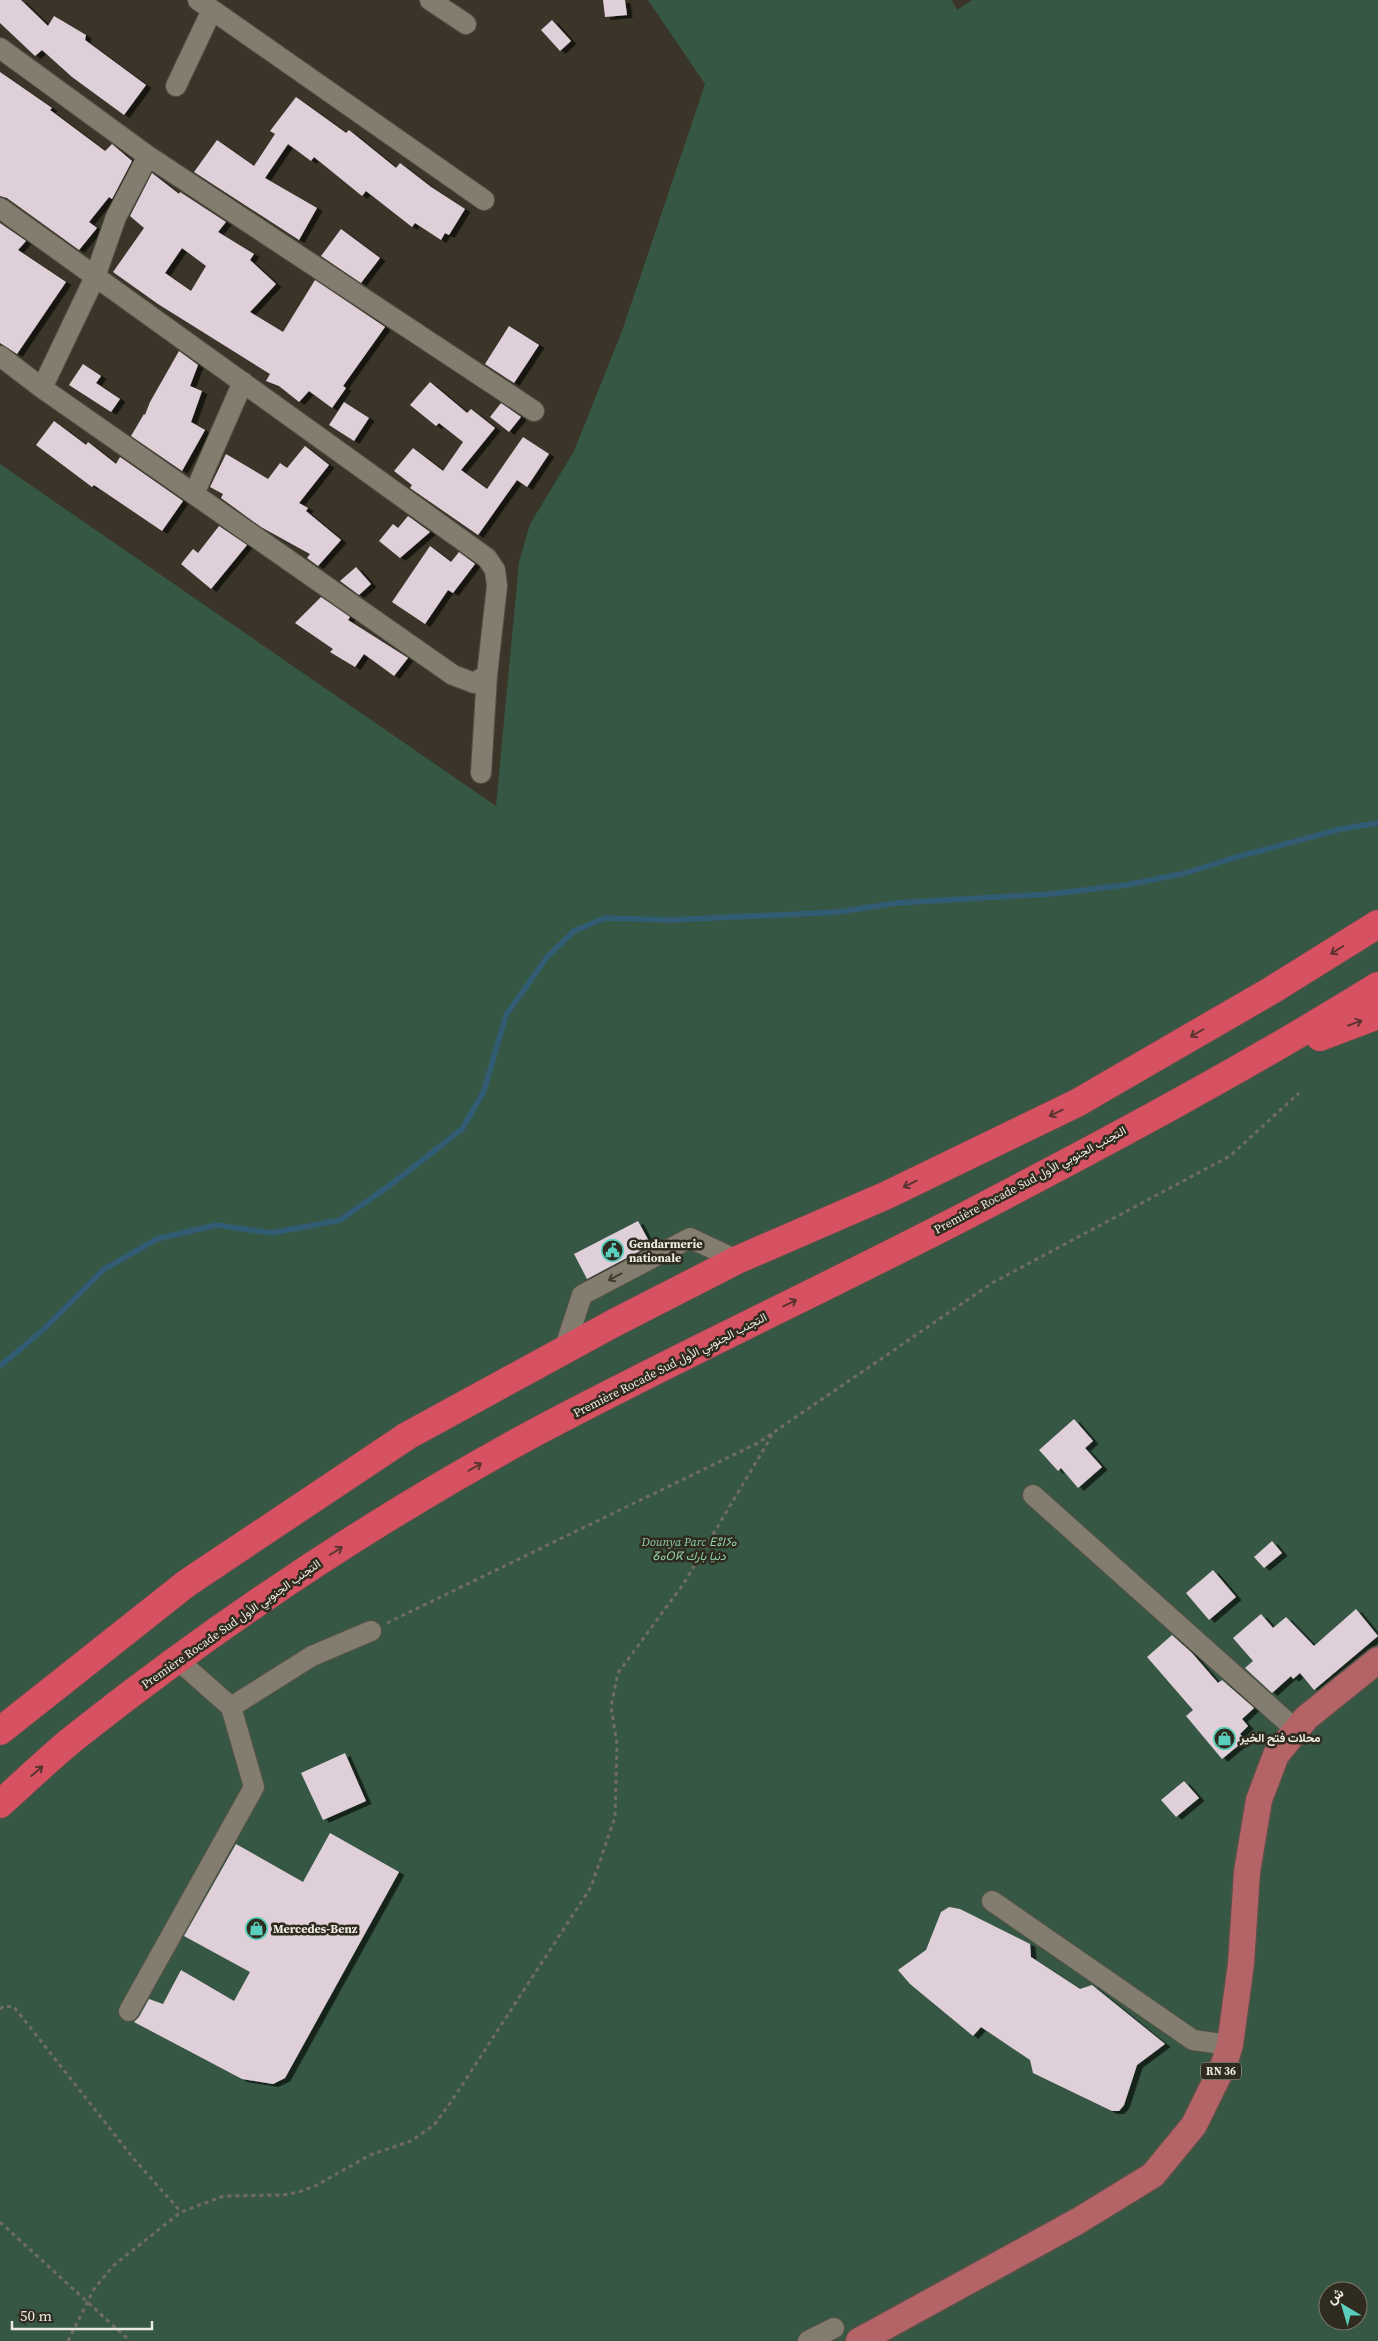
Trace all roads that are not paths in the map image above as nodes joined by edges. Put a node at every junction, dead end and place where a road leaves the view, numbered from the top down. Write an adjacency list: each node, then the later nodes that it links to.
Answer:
1 (430, 0): 3 (street)
2 (205, 5): 5 (street); 7 (street)
3 (466, 24)
4 (0, 48): 6 (street)
5 (176, 86)
6 (148, 156): 9 (street); 13 (street)
7 (484, 200)
8 (0, 208): 9 (street)
9 (95, 277): 11 (street); 12 (street)
10 (0, 356): 12 (street)
11 (243, 382): 14 (street); 15 (street)
12 (42, 388): 14 (street)
13 (534, 411)
14 (194, 494): 15 (street)
15 (487, 674): 16 (street)
16 (481, 773)
17 (1378, 924): 21 (highway, one-way to 21)
18 (1378, 986): 20 (highway, Première Rocade Sud التجنب الجنوبي الأول)
19 (1378, 1015): 20 (highway, one-way to 19)
20 (1198, 1091): 25 (highway, Première Rocade Sud التجنب الجنوبي الأول, one-way to 20)
21 (736, 1260): 22 (highway); 22 (street, one-way to 22)
22 (564, 1350): 29 (highway)
23 (1033, 1495): 28 (street)
24 (371, 1631): 27 (street)
25 (179, 1660): 27 (street); 30 (highway, Première Rocade Sud التجنب الجنوبي الأول, one-way to 25)
26 (1378, 1660): 28 (main road, RN 36)
27 (231, 1707): 32 (street)
28 (1296, 1730): 33 (main road, RN 36)
29 (0, 1731)
30 (0, 1804)
31 (992, 1901): 33 (street)
32 (129, 2010)
33 (1230, 2045): 36 (main road, RN 36)
34 (834, 2328): 35 (street)
35 (808, 2341)
36 (858, 2341)

